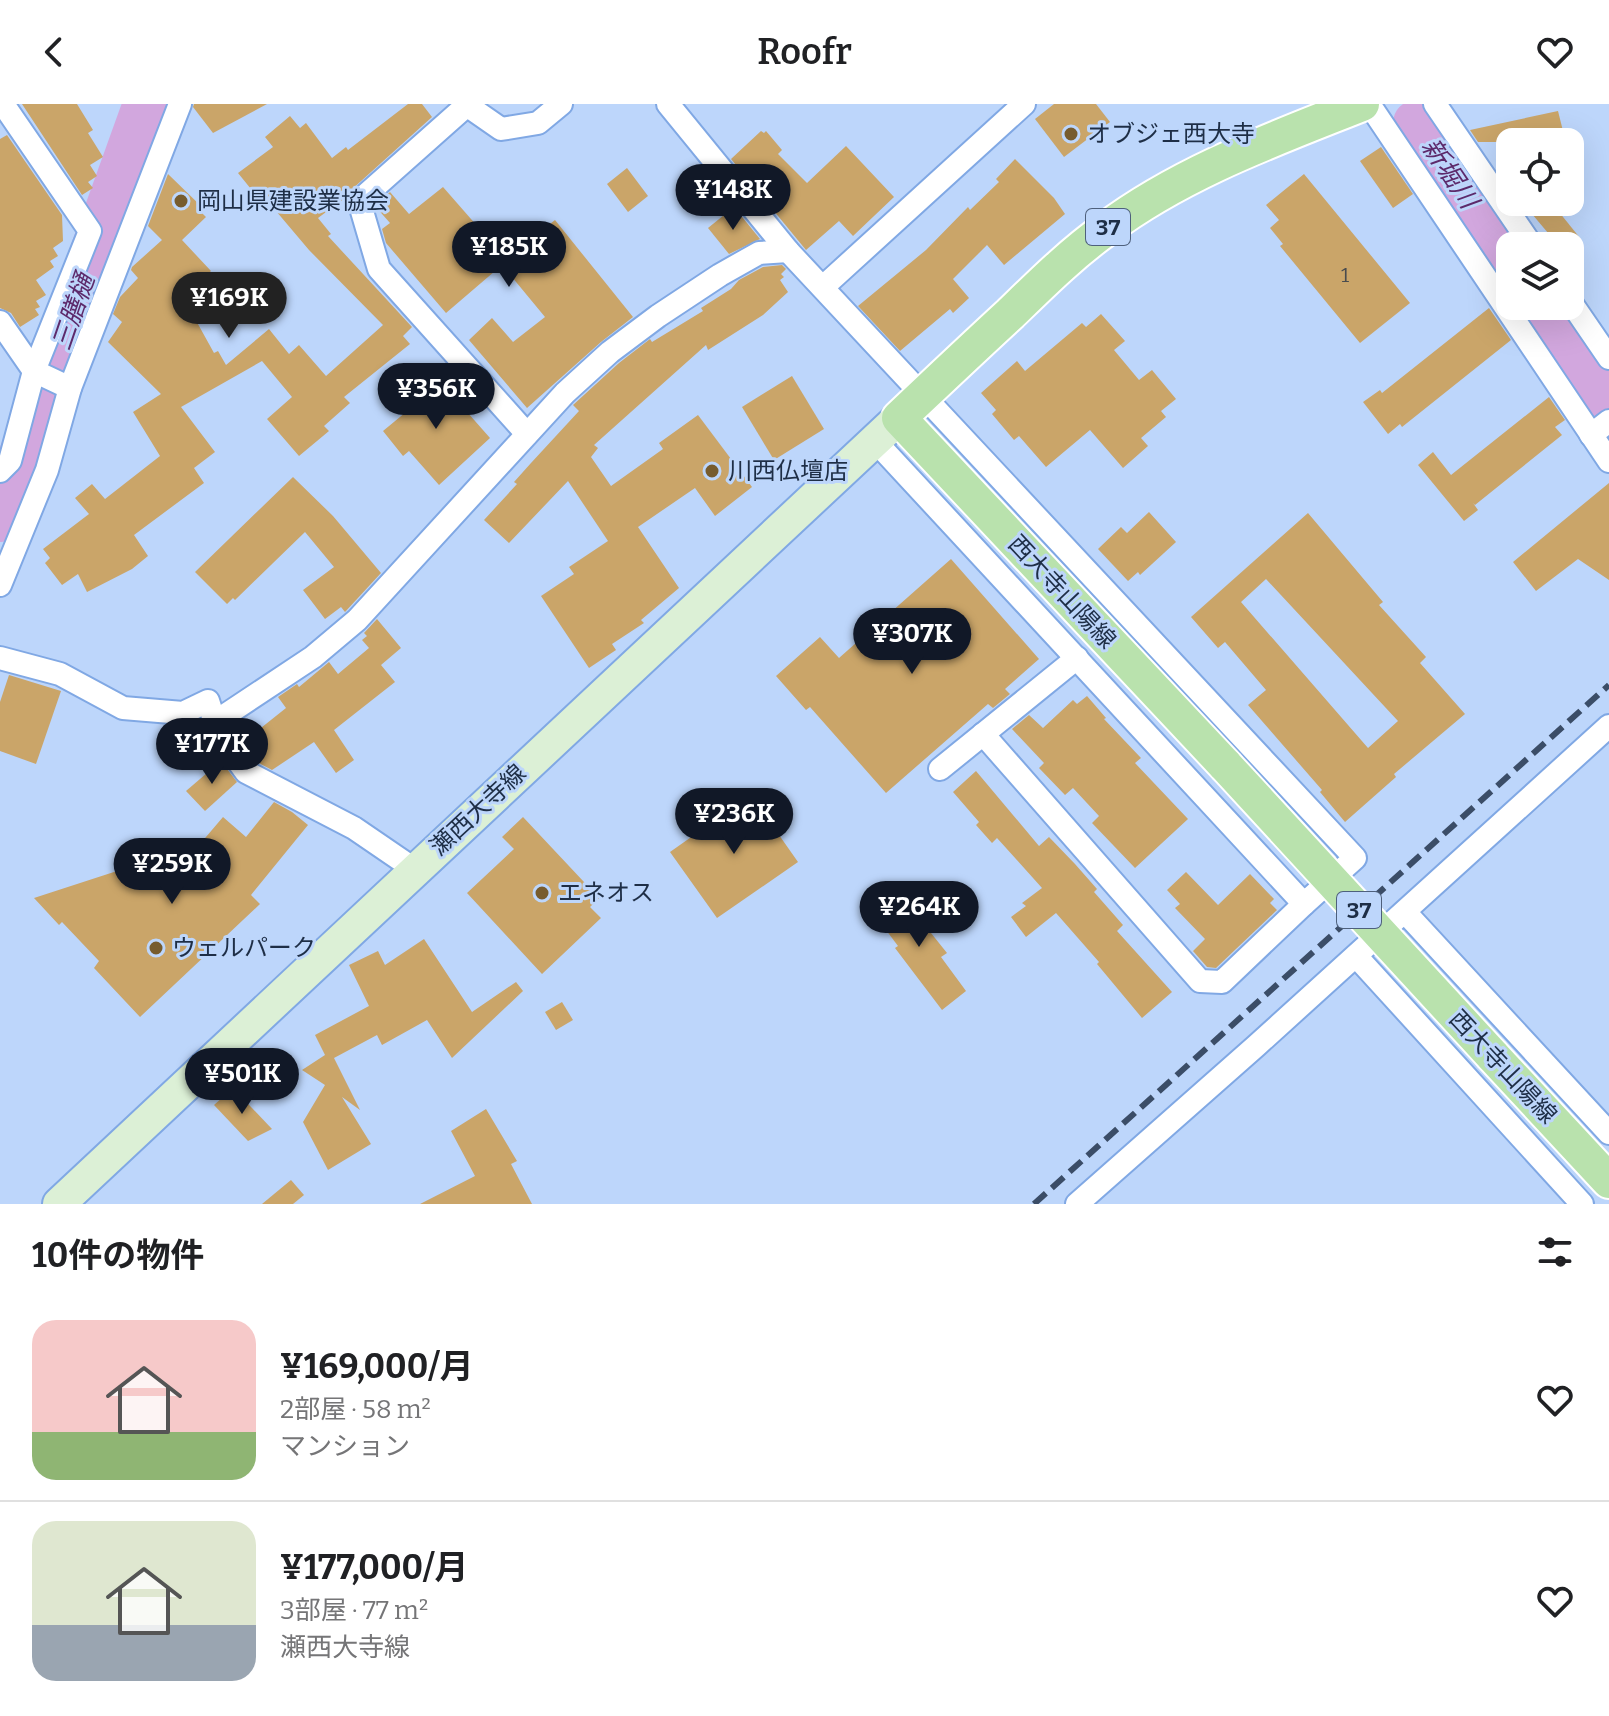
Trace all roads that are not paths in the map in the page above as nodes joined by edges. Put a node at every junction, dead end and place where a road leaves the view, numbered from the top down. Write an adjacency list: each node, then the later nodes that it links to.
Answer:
1 (3, 104): 16 (street)
2 (180, 104): 16 (street)
3 (561, 104): 9 (street)
4 (668, 104): 11 (street)
5 (1024, 104): 12 (street)
6 (1362, 104): 17 (main road, 37)
7 (1369, 104): 18 (street)
8 (1435, 104): 10 (street)
9 (466, 105): 20 (street)
10 (1522, 232)
11 (788, 251): 12 (street); 20 (street)
12 (823, 287): 17 (street)
13 (1583, 320): 15 (street)
14 (0, 322): 16 (street)
15 (1609, 358)
16 (52, 380): 22 (street); 23 (street)
17 (924, 394): 19 (main road, 37); 31 (street)
18 (1599, 428): 21 (street)
19 (887, 429): 25 (street); 30 (main road, 瀬西大寺線); 35 (main road, 西大寺山陽線 / 37, bridge)
20 (527, 434): 26 (street)
21 (1609, 461)
22 (0, 471)
23 (0, 585)
24 (0, 658): 26 (street)
25 (1077, 658): 28 (street); 31 (street)
26 (215, 722): 30 (street)
27 (1609, 726): 32 (street)
28 (983, 734): 29 (street); 31 (street)
29 (940, 769)
30 (414, 869): 36 (main road, 瀬西大寺線)
31 (1304, 904)
32 (1405, 912): 33 (street); 34 (street)
33 (1356, 956): 37 (street); 38 (street)
34 (1609, 1133)
35 (1609, 1181)
36 (59, 1204)
37 (1077, 1204)
38 (1582, 1204)

